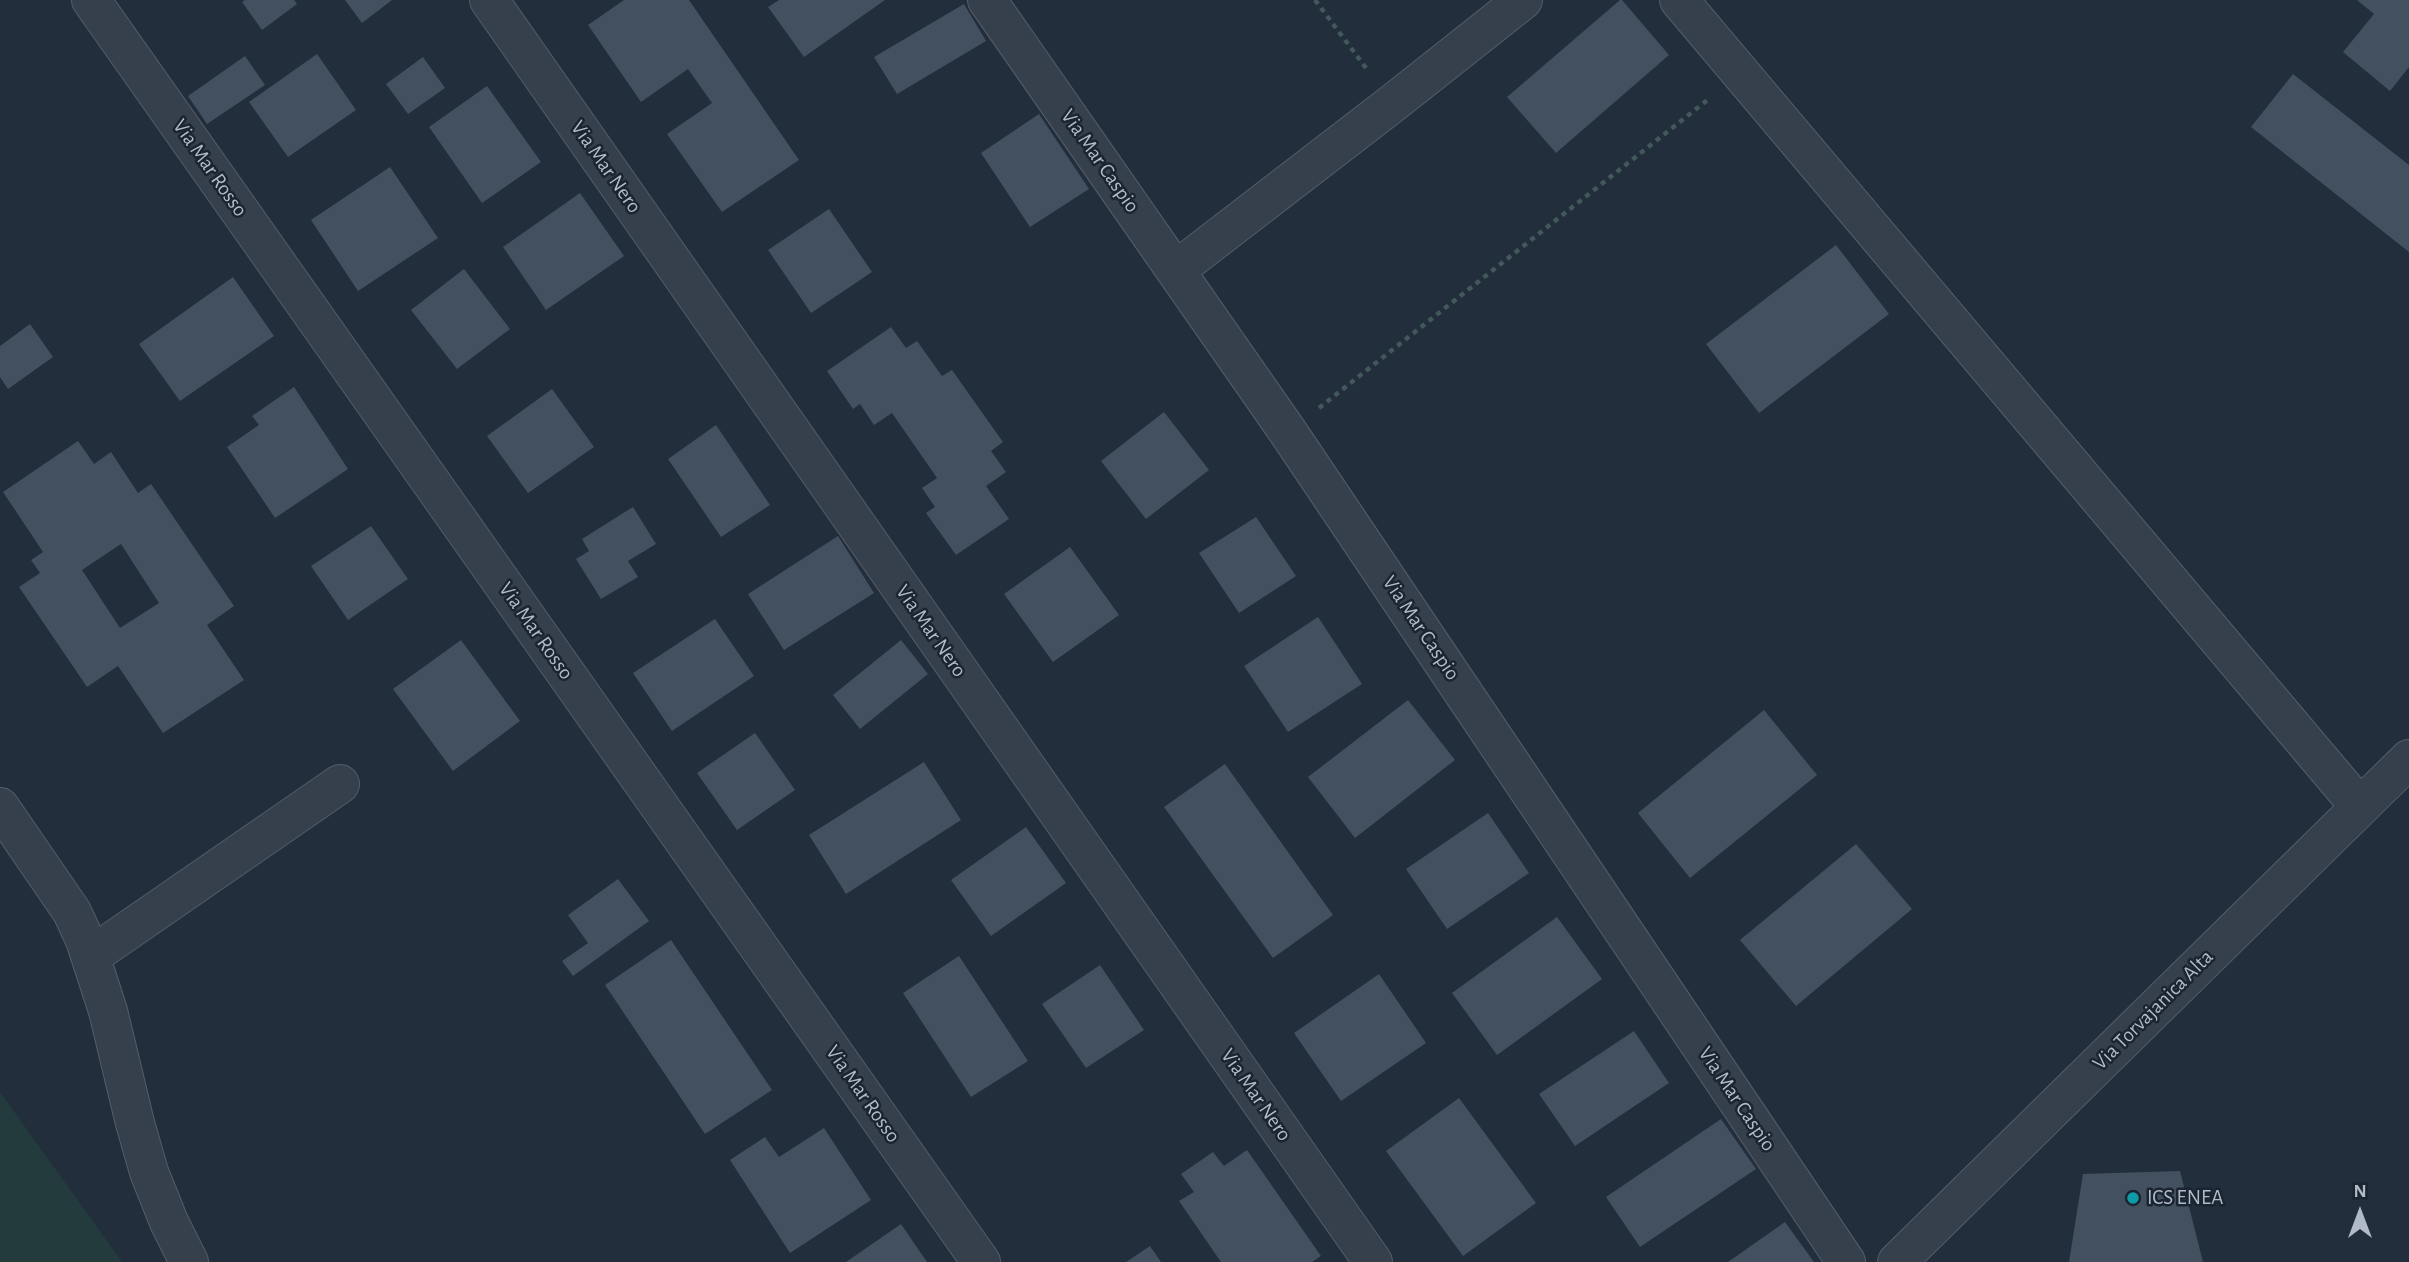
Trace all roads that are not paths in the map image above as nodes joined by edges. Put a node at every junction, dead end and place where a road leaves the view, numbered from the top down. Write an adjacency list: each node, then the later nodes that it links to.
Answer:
1 (92, 0): 13 (street, Via Mar Rosso)
2 (489, 0): 14 (street, Via Mar Nero)
3 (987, 0): 6 (street, Via Mar Caspio)
4 (1523, 0): 6 (street)
5 (1679, 0): 10 (street)
6 (1176, 270): 15 (street, Via Mar Caspio)
7 (2409, 759): 10 (street, Via Torvajanica Alta)
8 (340, 784): 11 (street)
9 (0, 807): 11 (street)
10 (2360, 807): 16 (street, Via Torvajanica Alta)
11 (91, 956): 12 (street)
12 (189, 1262)
13 (981, 1262)
14 (1373, 1262)
15 (1846, 1262)
16 (1898, 1262)

